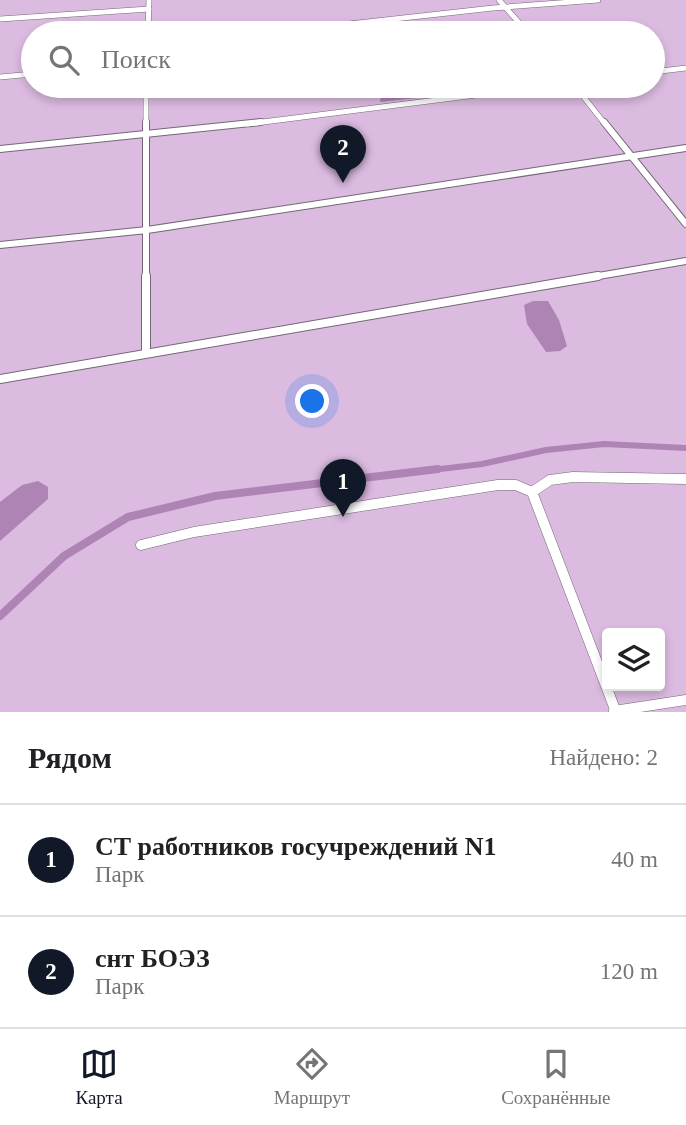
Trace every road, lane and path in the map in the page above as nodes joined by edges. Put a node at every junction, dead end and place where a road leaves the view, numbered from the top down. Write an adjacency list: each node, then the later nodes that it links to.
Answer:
1 (149, 0): 4 (lane)
2 (499, 0): 5 (lane)
3 (598, 0): 5 (lane)
4 (149, 9): 6 (lane); 7 (lane)
5 (506, 9): 8 (lane); 9 (lane)
6 (0, 19)
7 (148, 21)
8 (387, 21)
9 (517, 21)
10 (686, 68): 11 (lane)
11 (665, 71)
12 (21, 75): 13 (lane)
13 (0, 77)
14 (146, 98): 17 (lane)
15 (452, 98): 17 (lane)
16 (585, 98): 20 (lane)
17 (144, 134): 19 (lane); 22 (lane)
18 (686, 148): 20 (lane)
19 (0, 149)
20 (633, 156): 21 (lane); 22 (lane)
21 (686, 224)
22 (146, 230): 23 (lane); 25 (lane)
23 (0, 246)
24 (686, 261): 25 (lane)
25 (146, 354): 26 (lane)
26 (0, 379)
27 (686, 479): 28 (lane)
28 (532, 492): 29 (lane); 31 (lane)
29 (141, 545)
30 (686, 700): 31 (lane)
31 (614, 712)

